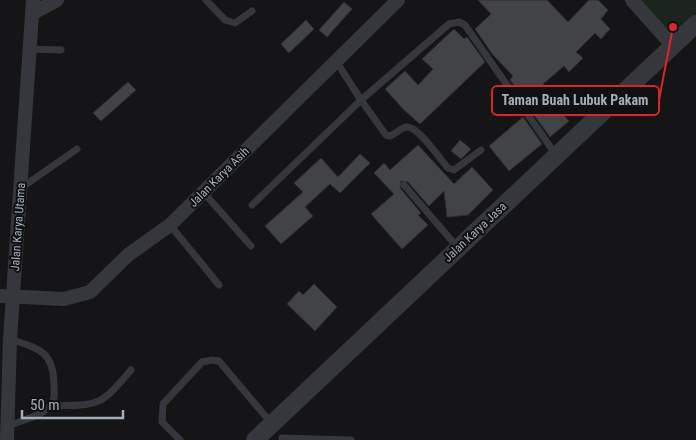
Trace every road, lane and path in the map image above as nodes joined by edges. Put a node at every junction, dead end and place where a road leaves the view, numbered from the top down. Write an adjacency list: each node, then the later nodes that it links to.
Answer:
1 (57, 0): 5 (street)
2 (206, 0): 6 (lane)
3 (398, 0): 11 (street, Jalan Karya Asih)
4 (632, 0): 8 (street)
5 (33, 7): 9 (street, Jalan Karya Utama)
6 (252, 11)
7 (696, 24): 8 (street, Jalan Karya Jasa)
8 (673, 46): 15 (street, Jalan Karya Jasa)
9 (29, 49): 10 (lane); 17 (street, Jalan Karya Utama)
10 (61, 50)
11 (336, 61): 12 (lane); 18 (street, Jalan Karya Asih)
12 (361, 100): 14 (lane); 15 (lane); 19 (lane)
13 (77, 149): 17 (lane)
14 (481, 150)
15 (556, 156): 22 (street, Jalan Karya Jasa)
16 (404, 185): 22 (lane)
17 (21, 188): 24 (street, Jalan Karya Utama)
18 (204, 192): 20 (street, Jalan Karya Asih); 21 (lane)
19 (252, 205)
20 (170, 225): 23 (lane); 24 (street, Jalan Karya Asih)
21 (251, 246)
22 (458, 248): 29 (street, Jalan Karya Jasa)
23 (219, 285)
24 (6, 296): 25 (street, Jalan Karya Utama)
25 (10, 339): 27 (lane); 28 (street, Jalan Karya Utama)
26 (131, 370): 27 (lane)
27 (50, 406): 28 (lane)
28 (5, 416): 30 (street, Jalan Karya Utama)
29 (277, 431): 31 (lane); 32 (street, Jalan Karya Jasa); 33 (lane)
30 (8, 440)
31 (180, 440)
32 (256, 440)
33 (327, 440): 34 (lane)
34 (351, 440)

